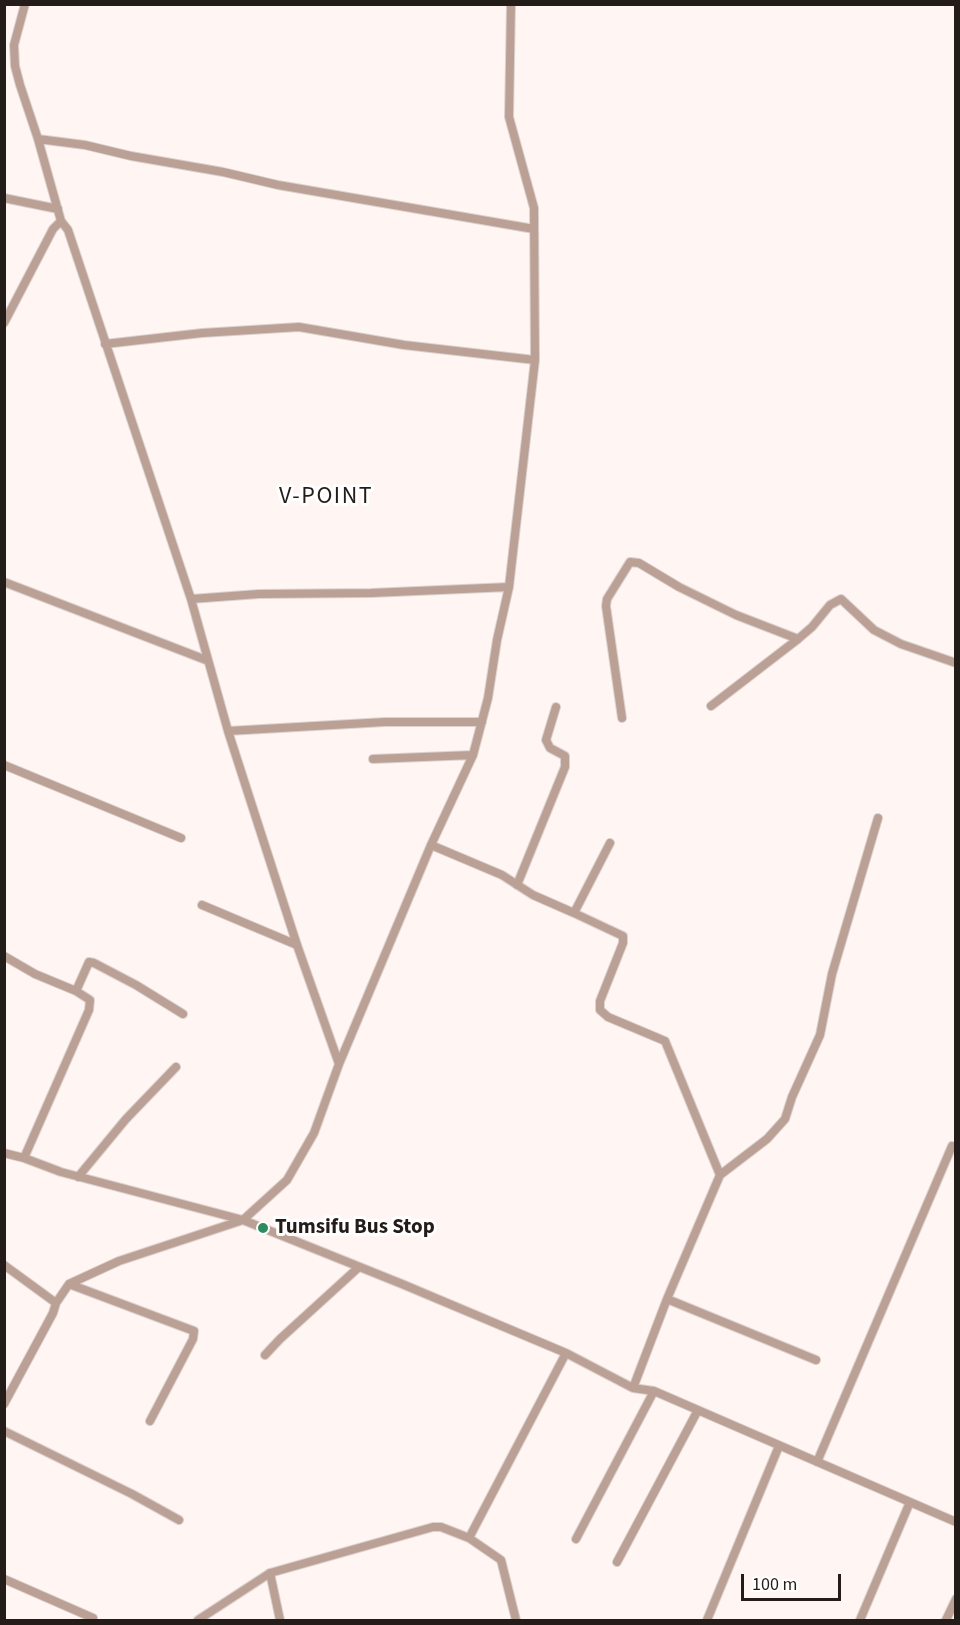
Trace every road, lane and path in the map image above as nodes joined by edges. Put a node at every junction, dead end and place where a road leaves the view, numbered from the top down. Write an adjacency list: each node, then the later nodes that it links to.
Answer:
1 (25, 4): 3 (street)
2 (511, 4): 7 (street)
3 (38, 139): 5 (street); 7 (street)
4 (4, 198): 5 (street)
5 (58, 209): 6 (street)
6 (61, 221): 8 (street); 9 (street)
7 (534, 229): 10 (street)
8 (4, 322)
9 (105, 344): 10 (street); 13 (street)
10 (535, 360): 12 (street)
11 (4, 582): 15 (street)
12 (509, 587): 13 (street); 20 (street)
13 (191, 599): 15 (street)
14 (798, 639): 16 (street); 17 (street); 19 (street)
15 (206, 660): 21 (street)
16 (956, 663)
17 (711, 706)
18 (556, 707): 29 (street)
19 (622, 718)
20 (482, 722): 21 (street); 22 (street)
21 (228, 731): 32 (street)
22 (473, 755): 23 (street); 28 (street)
23 (373, 759)
24 (4, 765): 26 (street)
25 (878, 818): 41 (street)
26 (181, 838)
27 (610, 843): 31 (street)
28 (431, 845): 29 (street); 36 (street)
29 (517, 885): 31 (street)
30 (202, 905): 32 (street)
31 (574, 913): 41 (street)
32 (297, 945): 36 (street)
33 (4, 956): 34 (street)
34 (76, 991): 35 (street); 40 (street)
35 (183, 1014)
36 (339, 1064): 43 (street)
37 (176, 1067): 42 (street)
38 (952, 1146): 59 (street)
39 (4, 1153): 40 (street)
40 (24, 1158): 42 (street)
41 (720, 1175): 47 (street)
42 (78, 1177): 43 (street)
43 (243, 1221): 45 (street); 46 (street)
44 (4, 1265): 48 (street)
45 (359, 1267): 49 (street); 50 (street)
46 (69, 1284): 48 (street); 56 (street)
47 (667, 1299): 51 (street); 52 (street)
48 (56, 1303): 54 (street)
49 (566, 1353): 52 (street); 63 (street)
50 (265, 1355)
51 (816, 1360)
52 (633, 1388): 53 (street)
53 (654, 1391): 55 (street); 64 (street)
54 (4, 1404)
55 (698, 1410): 58 (street); 65 (street)
56 (150, 1421)
57 (4, 1431): 61 (street)
58 (779, 1446): 59 (street); 73 (street)
59 (817, 1462): 60 (street)
60 (910, 1502): 62 (street); 74 (street)
61 (179, 1520)
62 (956, 1522)
63 (469, 1538): 66 (street); 72 (street)
64 (576, 1539)
65 (617, 1562)
66 (270, 1573): 70 (street); 71 (street)
67 (4, 1579): 69 (street)
68 (956, 1599): 75 (street)
69 (93, 1618)
70 (198, 1620)
71 (280, 1620)
72 (516, 1620)
73 (707, 1620)
74 (860, 1620)
75 (946, 1620)

